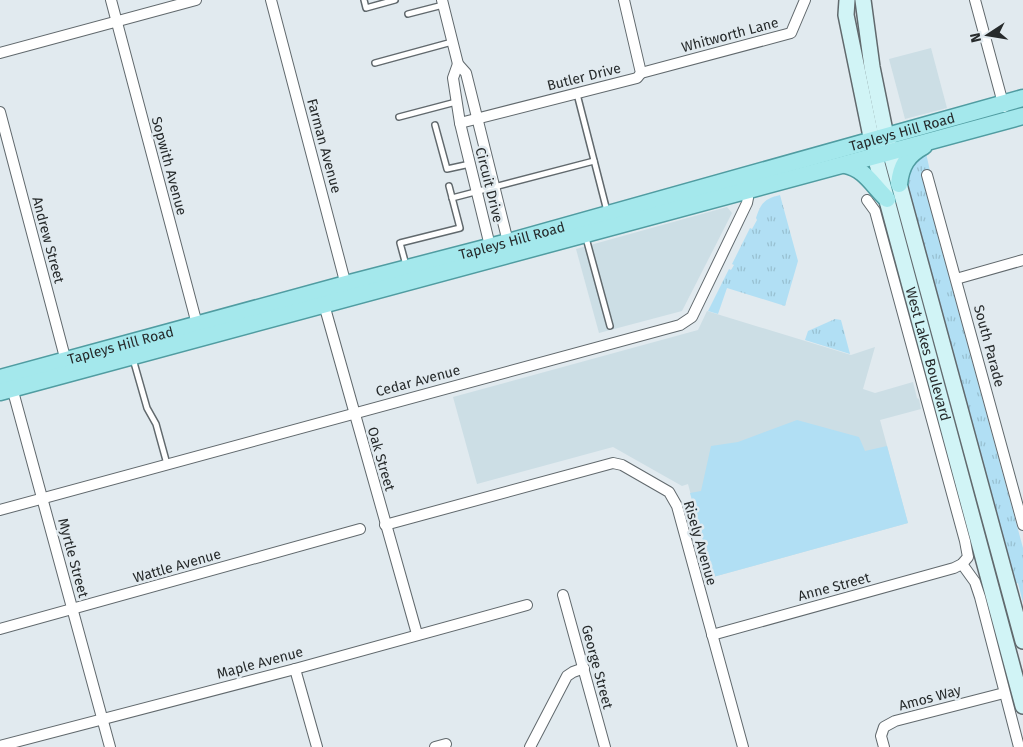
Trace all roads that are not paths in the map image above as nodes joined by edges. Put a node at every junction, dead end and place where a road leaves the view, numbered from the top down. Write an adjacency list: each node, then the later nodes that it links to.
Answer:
1 (111, 0): 13 (street, Sopwith Avenue)
2 (196, 0): 13 (street)
3 (271, 0): 53 (street, Farman Avenue)
4 (364, 0): 5 (lane)
5 (395, 0)
6 (624, 0): 18 (street, Butler Drive)
7 (805, 0): 18 (street, Whitworth Lane)
8 (847, 0): 29 (main road, West Lakes Boulevard)
9 (863, 0): 29 (main road, West Lakes Boulevard)
10 (975, 0): 22 (street)
11 (442, 3): 12 (lane); 14 (street, Circuit Drive)
12 (408, 14)
13 (117, 22): 15 (street); 56 (street, Sopwith Avenue)
14 (452, 42): 16 (lane); 17 (street, Circuit Drive)
15 (0, 53)
16 (375, 63)
17 (458, 64): 21 (street, Circuit Drive); 25 (street, Circuit Drive)
18 (641, 73): 19 (street, Butler Drive)
19 (576, 93): 25 (street, Butler Drive); 32 (lane)
20 (1023, 98): 22 (main road, Tapleys Hill Road)
21 (456, 102): 24 (lane); 27 (street, Circuit Drive)
22 (1003, 104): 26 (street); 29 (main road, Tapleys Hill Road)
23 (0, 112): 58 (street, Andrew Street)
24 (399, 118)
25 (477, 118): 27 (street, Butler Drive); 39 (street, Circuit Drive)
26 (1015, 118): 30 (main road, Tapleys Hill Road)
27 (460, 123): 33 (street, Circuit Drive)
28 (435, 125): 33 (lane)
29 (879, 138): 31 (main road, West Lakes Boulevard); 35 (main road, Tapleys Hill Road)
30 (935, 140): 31 (main road, Tapleys Hill Road); 37 (main road)
31 (883, 154): 34 (main road, Tapleys Hill Road); 37 (main road, West Lakes Boulevard); 43 (main road, West Lakes Boulevard)
32 (594, 161): 39 (lane); 45 (lane)
33 (470, 164): 41 (street, Circuit Drive)
34 (845, 164): 40 (main road, Tapleys Hill Road); 43 (main road)
35 (744, 175): 40 (street, Cedar Avenue); 45 (main road, Tapleys Hill Road)
36 (927, 175): 52 (street, South Parade)
37 (899, 184): 76 (main road, West Lakes Boulevard)
38 (449, 186): 42 (lane)
39 (495, 187): 41 (lane); 47 (street, Circuit Drive)
40 (747, 191): 46 (main road, Tapleys Hill Road); 60 (street, Cedar Avenue)
41 (476, 192): 42 (lane); 47 (street, Circuit Drive)
42 (452, 198): 50 (lane)
43 (887, 199): 49 (main road, West Lakes Boulevard)
44 (867, 200): 51 (street)
45 (608, 213): 47 (main road, Tapleys Hill Road)
46 (585, 235): 47 (main road, Tapleys Hill Road); 55 (lane)
47 (501, 248): 50 (main road, Tapleys Hill Road); 53 (main road, Tapleys Hill Road)
48 (1023, 260): 52 (street)
49 (904, 265): 51 (street); 63 (main road, West Lakes Boulevard)
50 (407, 268): 53 (main road, Tapleys Hill Road)
51 (892, 278): 65 (street)
52 (956, 279): 67 (street, South Parade)
53 (348, 291): 54 (main road, Tapleys Hill Road)
54 (322, 298): 56 (main road, Tapleys Hill Road); 60 (street, Oak Street)
55 (610, 326)
56 (199, 331): 57 (main road, Tapleys Hill Road)
57 (131, 351): 58 (main road, Tapleys Hill Road); 61 (lane)
58 (67, 367): 59 (main road, Tapleys Hill Road)
59 (5, 384): 62 (street, Myrtle Street)
60 (354, 413): 61 (street, Cedar Avenue); 66 (street, Oak Street)
61 (167, 464): 62 (street, Cedar Avenue)
62 (43, 498): 64 (street, Cedar Avenue); 72 (street, Myrtle Street)
63 (968, 506): 65 (street); 80 (main road, West Lakes Boulevard)
64 (0, 510)
65 (959, 521): 69 (street)
66 (385, 525): 74 (street, Oak Street); 75 (street, Risely Avenue)
67 (1023, 525)
68 (360, 530): 72 (street, Wattle Avenue)
69 (962, 564): 75 (street, Anne Street); 79 (street)
70 (563, 595): 77 (street, George Street)
71 (527, 605): 74 (street, Maple Avenue)
72 (73, 610): 73 (street, Wattle Avenue); 81 (street, Myrtle Street)
73 (0, 629)
74 (417, 634): 78 (street, Maple Avenue)
75 (712, 635): 84 (street, Risely Avenue)
76 (1023, 641)
77 (584, 668): 88 (street); 89 (street, George Street)
78 (295, 669): 81 (street, Maple Avenue); 86 (street)
79 (1004, 693): 90 (street, Amos Way); 91 (street)
80 (1023, 706)
81 (103, 719): 83 (street, Maple Avenue); 85 (street, Myrtle Street)
82 (446, 744): 87 (street)
83 (0, 746)
84 (739, 746)
85 (110, 747)
86 (317, 747)
87 (435, 747)
88 (530, 747)
89 (605, 747)
90 (884, 747)
91 (1019, 747)

